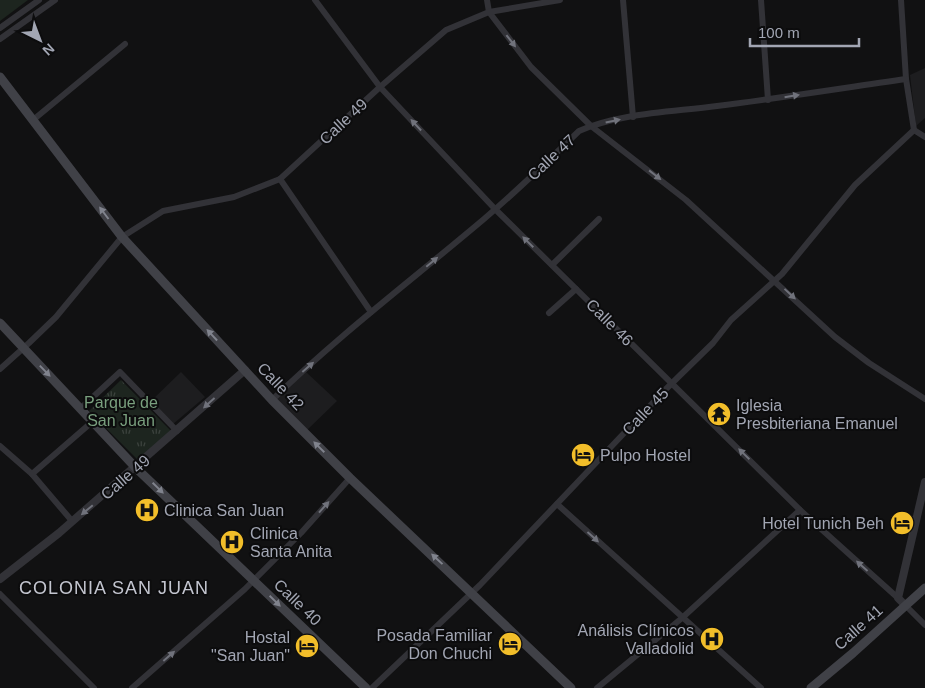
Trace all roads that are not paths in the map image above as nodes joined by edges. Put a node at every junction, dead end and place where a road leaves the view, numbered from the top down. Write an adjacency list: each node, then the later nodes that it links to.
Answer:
1 (39, 0): 10 (street)
2 (55, 0): 11 (street)
3 (315, 0): 15 (street, Calle 46)
4 (487, 0): 9 (street)
5 (560, 0): 9 (street, Calle 49)
6 (623, 0): 17 (street)
7 (761, 0): 16 (street)
8 (901, 0): 14 (street)
9 (489, 12): 15 (street, Calle 49); 19 (street, one-way to 19)
10 (0, 28)
11 (0, 39)
12 (125, 44): 18 (street)
13 (0, 78): 18 (main road, Calle 42)
14 (906, 79): 16 (street, Calle 47, one-way to 14); 20 (street)
15 (380, 87): 22 (street, Calle 49); 23 (street, Calle 46, one-way to 15)
16 (768, 100): 17 (street, Calle 47)
17 (633, 117): 19 (street, Calle 47, one-way to 17)
18 (33, 120): 25 (main road, Calle 42, one-way to 18)
19 (591, 126): 23 (street, Calle 47); 27 (street, one-way to 27)
20 (914, 130): 21 (street); 27 (street, Calle 45)
21 (925, 137)
22 (280, 179): 25 (street, Calle 49); 29 (street)
23 (495, 209): 26 (street, Calle 46, one-way to 23); 29 (street, Calle 47, one-way to 23)
24 (599, 219): 26 (street)
25 (122, 237): 32 (street, Calle 49); 34 (main road, Calle 42, one-way to 25)
26 (552, 265): 28 (street, Calle 46)
27 (775, 280): 35 (street, Calle 45); 36 (street, one-way to 36)
28 (576, 289): 30 (street); 35 (street, Calle 46)
29 (371, 312): 37 (street, Calle 47, one-way to 29)
30 (549, 313)
31 (0, 323): 32 (main road, Calle 40)
32 (24, 348): 33 (street, Calle 49); 38 (main road, Calle 40, one-way to 38)
33 (0, 369)
34 (245, 370): 37 (main road, Calle 42); 40 (street, Calle 49, one-way to 40)
35 (672, 383): 46 (street, Calle 45); 47 (street, Calle 46, one-way to 35)
36 (925, 399)
37 (272, 400): 44 (main road, Calle 42, one-way to 37)
38 (80, 409): 39 (main road, Calle 40); 40 (street)
39 (92, 422): 42 (main road, Calle 40); 43 (street)
40 (176, 431): 42 (street, Calle 49)
41 (0, 446): 43 (street)
42 (136, 468): 48 (street, Calle 49, one-way to 48); 50 (main road, Calle 40, one-way to 50)
43 (32, 474): 48 (street)
44 (350, 478): 50 (street, one-way to 44); 52 (main road, Calle 42, one-way to 44)
45 (925, 482): 54 (street)
46 (557, 504): 52 (street, Calle 45); 55 (street, one-way to 55)
47 (800, 510): 54 (street, Calle 46, one-way to 47); 55 (street)
48 (72, 521): 49 (street, Calle 49)
49 (0, 579)
50 (253, 580): 58 (street, one-way to 50); 59 (main road, Calle 40, one-way to 59)
51 (925, 588): 54 (main road, Calle 41)
52 (472, 592): 60 (street, Calle 45); 61 (main road, Calle 42)
53 (0, 594): 57 (street)
54 (901, 602): 56 (street, Calle 46); 64 (main road, Calle 41)
55 (682, 618): 62 (street); 63 (street)
56 (925, 625)
57 (94, 688)
58 (132, 688)
59 (366, 688)
60 (372, 688)
61 (571, 688)
62 (597, 688)
63 (761, 688)
64 (811, 688)

